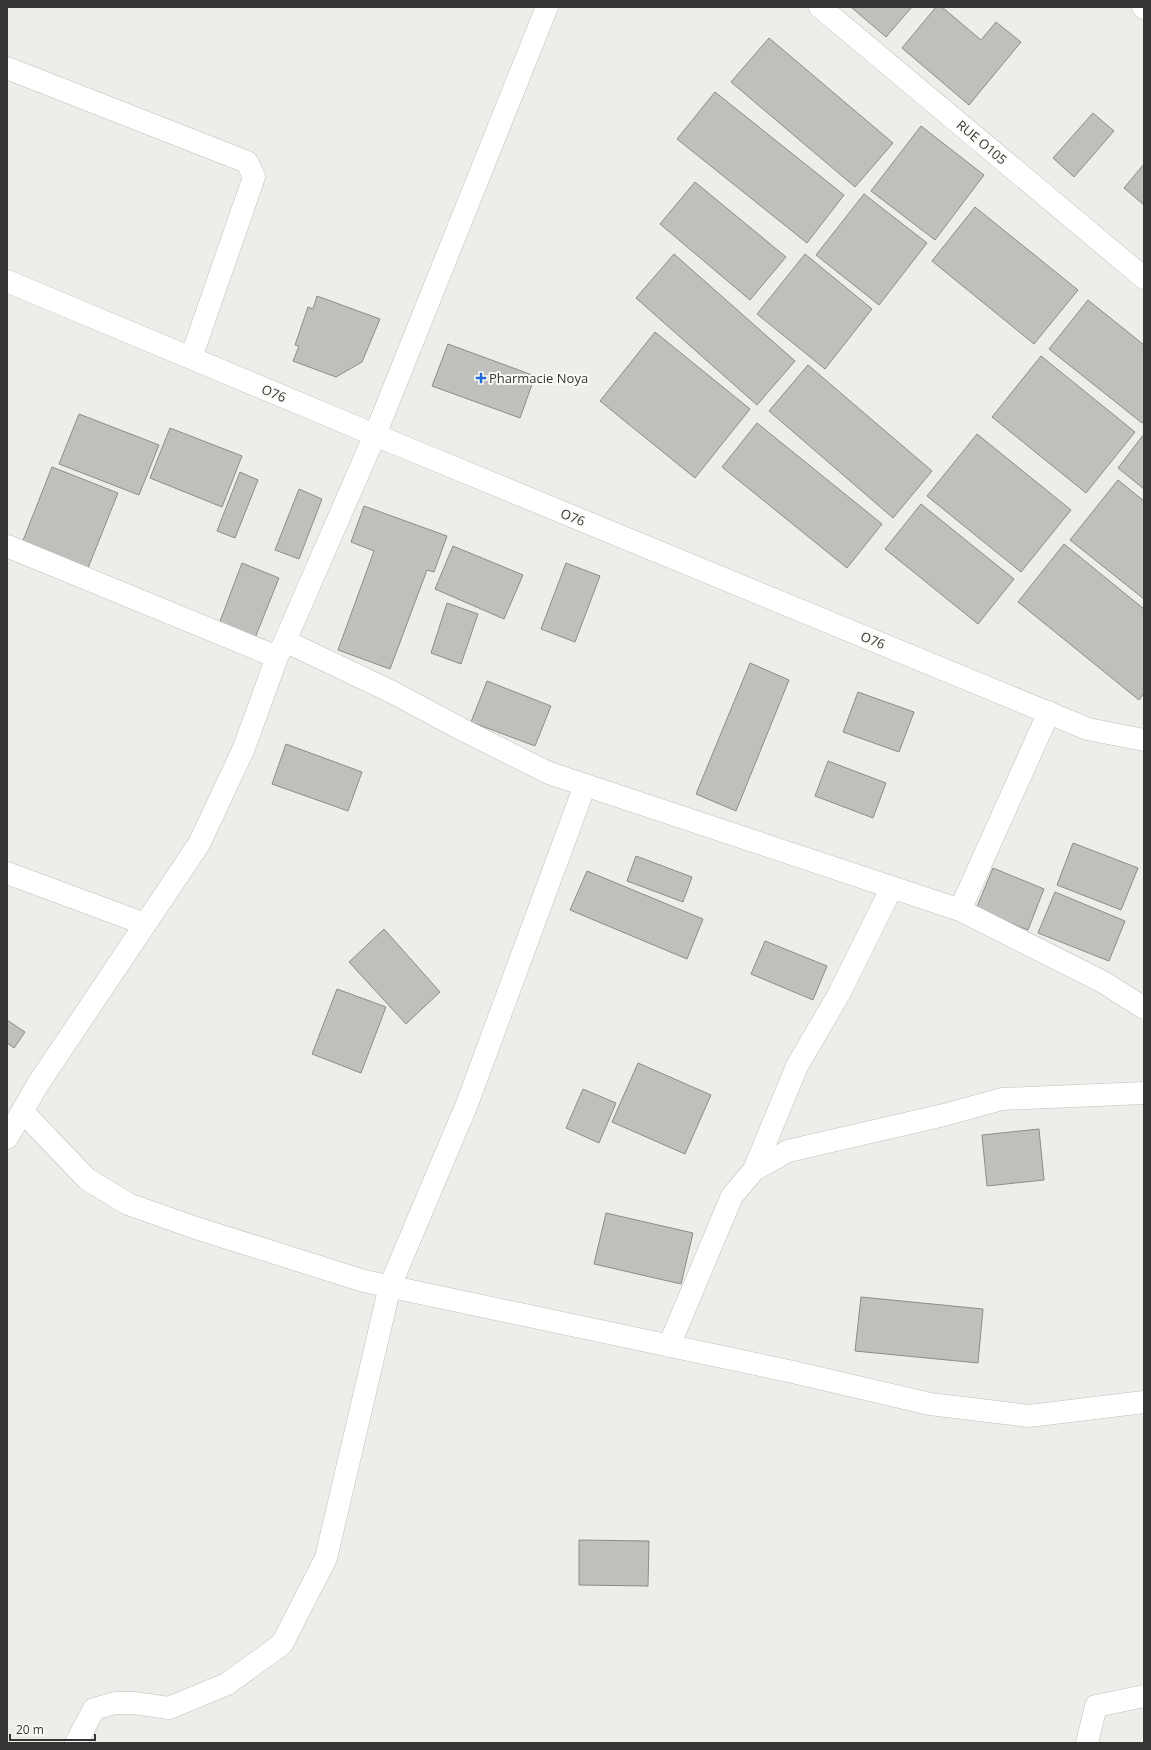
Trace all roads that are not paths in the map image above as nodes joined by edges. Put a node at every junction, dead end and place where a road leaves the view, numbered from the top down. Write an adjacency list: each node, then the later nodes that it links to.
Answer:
1 (547, 7): 7 (street)
2 (820, 7): 4 (street, RUE O105)
3 (7, 68): 6 (street)
4 (1144, 278)
5 (7, 281): 6 (street, O76)
6 (191, 358): 7 (street, O76)
7 (375, 435): 9 (street); 10 (street, O76)
8 (7, 546): 9 (street)
9 (281, 649): 12 (street); 16 (street)
10 (1049, 712): 11 (street, O76); 15 (street)
11 (1144, 740)
12 (585, 785): 14 (street); 22 (street)
13 (7, 873): 16 (street)
14 (892, 887): 15 (street); 21 (street)
15 (960, 910): 17 (street)
16 (145, 924): 19 (street)
17 (1144, 1008)
18 (1144, 1093): 21 (street)
19 (23, 1112): 20 (street); 22 (street)
20 (7, 1138)
21 (754, 1170): 23 (street)
22 (390, 1286): 23 (street); 26 (street)
23 (669, 1346): 24 (street)
24 (1144, 1402)
25 (1144, 1696): 27 (street)
26 (76, 1743)
27 (1087, 1743)

